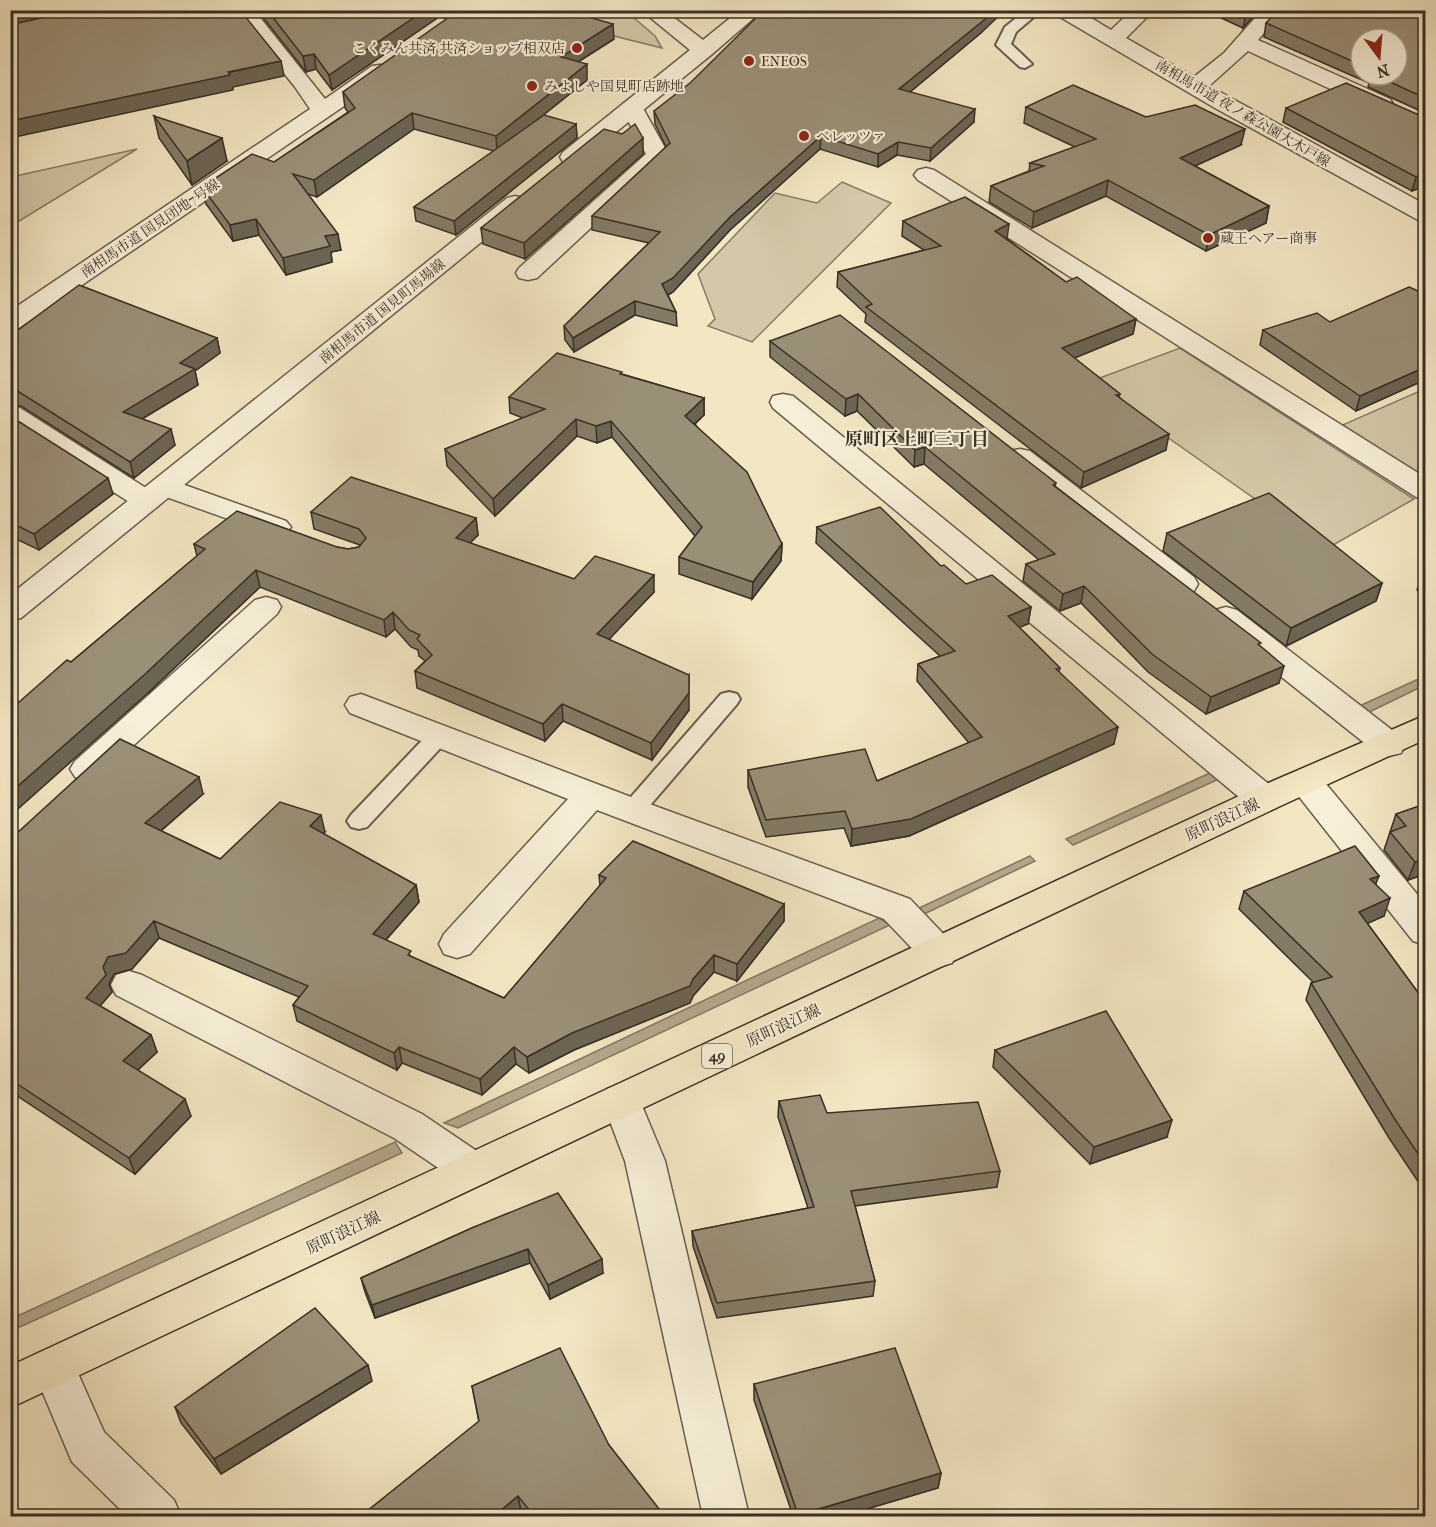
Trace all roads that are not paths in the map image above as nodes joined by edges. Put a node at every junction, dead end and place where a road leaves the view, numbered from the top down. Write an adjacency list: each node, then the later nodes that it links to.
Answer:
1 (243, 10): 17 (street)
2 (651, 10): 12 (street)
3 (753, 10): 12 (street, 南相馬市道 国見町馬場線)
4 (1035, 10): 14 (lane)
5 (1062, 10): 10 (street, 南相馬市道 夜ノ森公園大木戸線)
6 (1144, 10): 10 (street)
7 (1274, 10): 11 (street)
8 (457, 13): 9 (street)
9 (434, 33)
10 (1113, 39): 15 (street, 南相馬市道 夜ノ森公園大木戸線)
11 (1246, 42): 15 (street); 18 (street)
12 (704, 51): 16 (street, 南相馬市道 国見町馬場線)
13 (398, 58): 17 (street, 南相馬市道 国見団地7号線)
14 (1025, 64)
15 (1195, 87): 20 (street, 南相馬市道 夜ノ森公園大木戸線)
16 (632, 108): 21 (street); 27 (street, 南相馬市道 国見町馬場線)
17 (322, 111): 22 (street, 南相馬市道 国見団地7号線)
18 (1406, 115)
19 (926, 175): 26 (street)
20 (1425, 215)
21 (528, 273)
22 (10, 323)
23 (783, 402): 39 (street)
24 (10, 414): 27 (street)
25 (995, 438): 35 (street)
26 (1425, 491)
27 (156, 494): 28 (street); 30 (street, 南相馬市道 国見町馬場線)
28 (296, 535)
29 (266, 607): 37 (street)
30 (10, 611)
31 (729, 699): 40 (lane)
32 (361, 705): 34 (street)
33 (1425, 726): 35 (main road, 原町浪江線 / 49)
34 (439, 736): 38 (street); 41 (lane)
35 (1389, 744): 36 (main road, 原町浪江線 / 49)
36 (1305, 781): 39 (main road, 原町浪江線 / 49); 42 (street)
37 (66, 789)
38 (591, 795): 40 (street); 43 (street)
39 (1264, 799): 44 (main road, 原町浪江線 / 49)
40 (632, 811): 44 (street)
41 (359, 821)
42 (1419, 915)
43 (457, 944)
44 (939, 953): 46 (main road, 原町浪江線 / 49)
45 (129, 985): 47 (street)
46 (621, 1100): 47 (main road, 原町浪江線 / 49); 51 (street)
47 (473, 1170): 48 (main road, 原町浪江線 / 49)
48 (54, 1367): 49 (main road, 原町浪江線 / 49); 50 (street)
49 (10, 1388)
50 (158, 1516)
51 (726, 1516)

